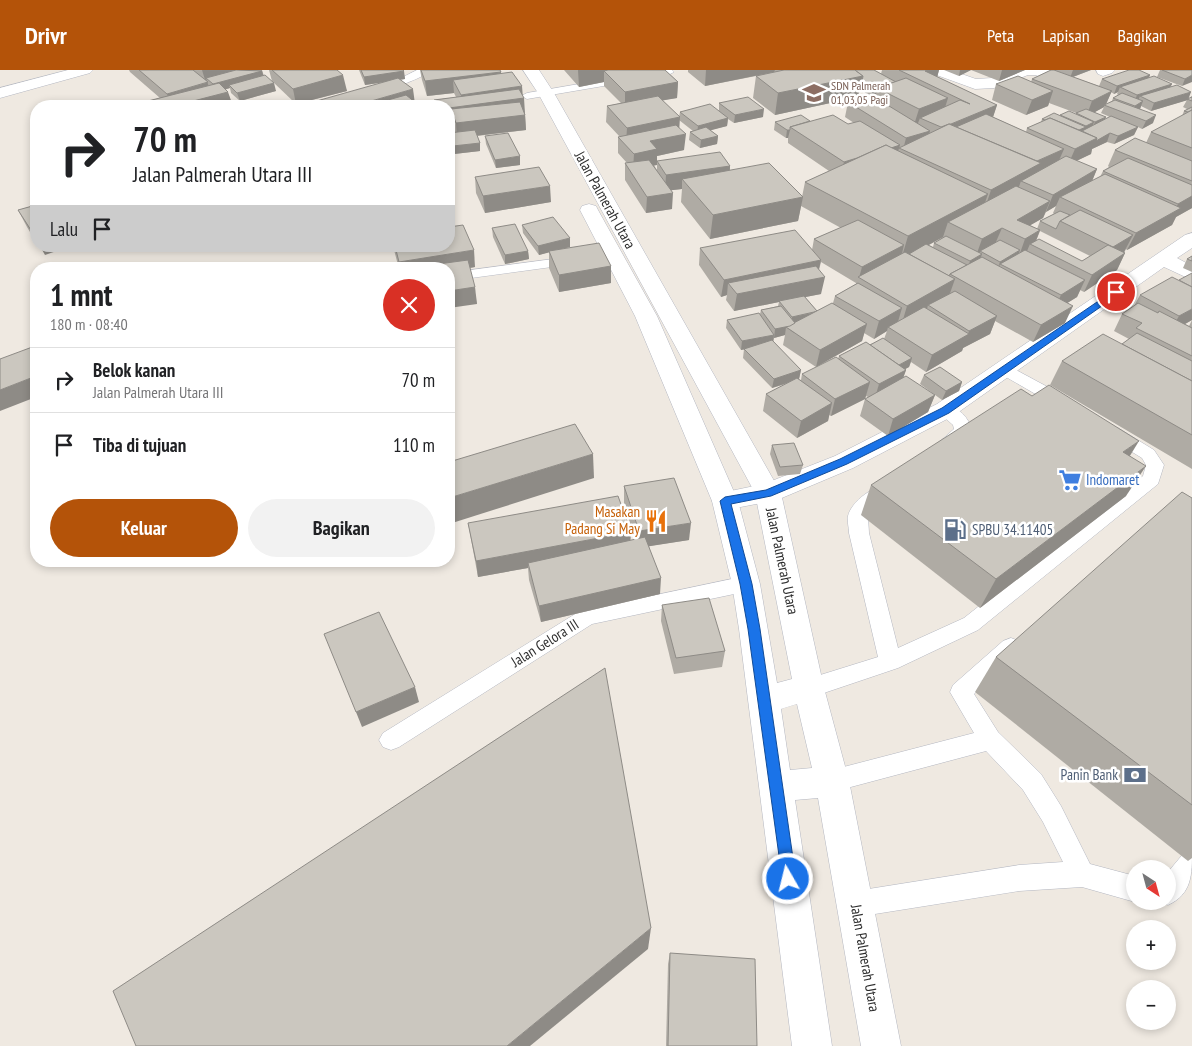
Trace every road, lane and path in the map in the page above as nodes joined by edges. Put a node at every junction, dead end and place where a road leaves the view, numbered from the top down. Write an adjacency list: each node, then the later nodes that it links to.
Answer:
1 (85, 70): 9 (main road)
2 (426, 70): 8 (lane)
3 (510, 70): 10 (main road, Jalan Palmerah Utara)
4 (531, 70): 10 (main road, Jalan Palmerah Utara)
5 (936, 70): 7 (main road)
6 (668, 72): 10 (lane)
7 (1069, 81)
8 (362, 92)
9 (0, 93)
10 (537, 95): 12 (main road, Jalan Palmerah Utara)
11 (1192, 239): 13 (main road)
12 (622, 259): 15 (lane); 22 (main road, Jalan Palmerah Utara); 23 (main road, Jalan Palmerah Utara)
13 (1164, 259): 14 (main road); 16 (main road)
14 (1192, 274)
15 (455, 276)
16 (1005, 369): 17 (main road); 18 (lane)
17 (945, 410): 20 (lane); 22 (main road)
18 (1080, 413)
19 (1097, 423): 26 (lane)
20 (932, 454)
21 (893, 484): 26 (lane)
22 (768, 494): 23 (main road); 27 (main road, Jalan Palmerah Utara)
23 (725, 501): 24 (main road, Jalan Palmerah Utara)
24 (746, 584): 28 (main road, Jalan Palmerah Utara); 30 (lane, Jalan Gelora III)
25 (1028, 632): 29 (lane)
26 (890, 662): 27 (lane)
27 (810, 688): 28 (main road); 31 (main road, Jalan Palmerah Utara)
28 (764, 700): 32 (main road, Jalan Palmerah Utara)
29 (990, 739): 31 (lane); 34 (lane)
30 (391, 740)
31 (832, 781): 32 (main road); 37 (main road, Jalan Palmerah Utara)
32 (775, 787): 38 (main road, Jalan Palmerah Utara)
33 (1192, 863): 35 (lane)
34 (1082, 874): 36 (lane); 37 (lane)
35 (1176, 882)
36 (1126, 886)
37 (856, 904): 39 (main road, Jalan Palmerah Utara)
38 (812, 1046)
39 (881, 1046)

